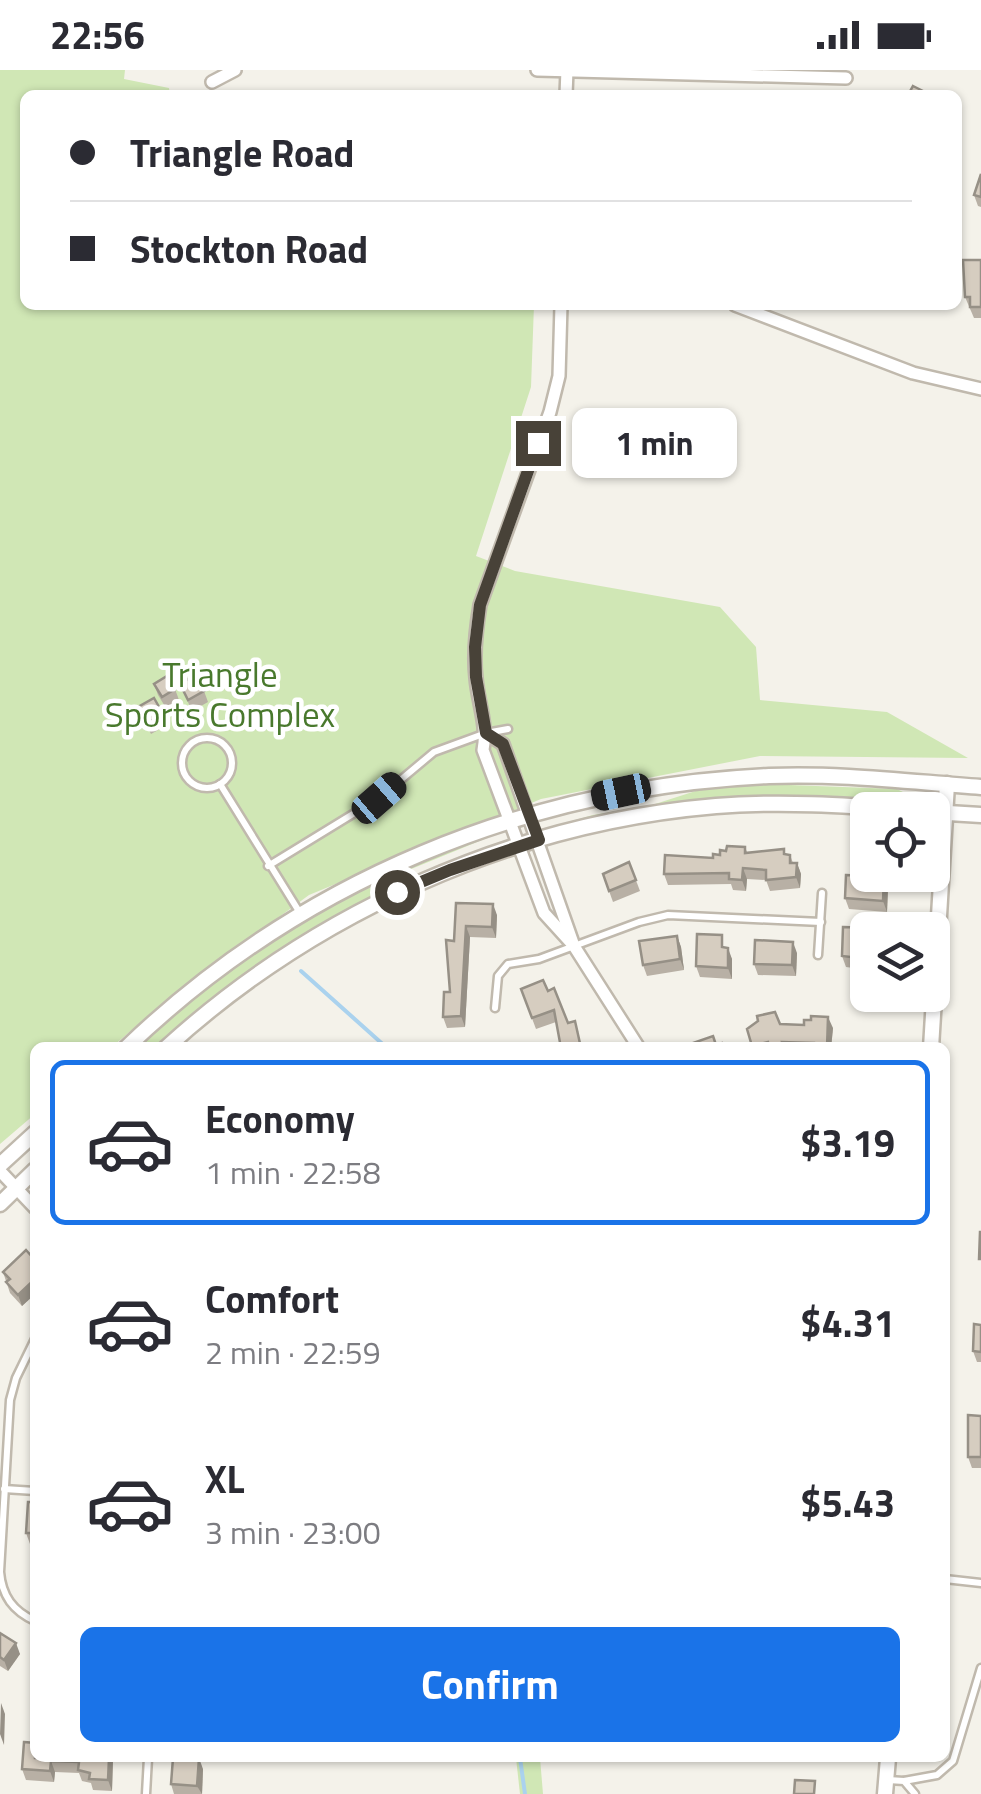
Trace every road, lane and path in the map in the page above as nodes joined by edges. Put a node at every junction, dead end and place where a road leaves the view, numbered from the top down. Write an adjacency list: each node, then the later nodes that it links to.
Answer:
1 (235, 70): 5 (street)
2 (537, 70): 3 (street)
3 (566, 70): 4 (street)
4 (846, 78)
5 (212, 82)
6 (561, 310): 10 (street)
7 (748, 310): 8 (street)
8 (981, 389)
9 (508, 728): 10 (lane)
10 (486, 733): 17 (street); 19 (street); 22 (lane)
11 (220, 784): 11 (lane); 22 (lane)
12 (947, 784): 13 (street); 14 (street); 17 (street)
13 (981, 787)
14 (945, 792)
15 (850, 806): 20 (street)
16 (950, 813): 18 (street)
17 (528, 814): 19 (street); 20 (street)
18 (981, 815)
19 (508, 820): 21 (street); 25 (street)
20 (539, 840): 21 (street); 27 (street)
21 (517, 847): 27 (street); 31 (street)
22 (268, 866): 25 (lane)
23 (936, 892): 33 (street)
24 (822, 893): 26 (lane)
25 (300, 914): 30 (street)
26 (821, 922): 27 (lane); 28 (lane)
27 (574, 946): 29 (lane); 32 (street)
28 (818, 954)
29 (495, 1008)
30 (133, 1042)
31 (173, 1042)
32 (634, 1042)
33 (931, 1042)
34 (30, 1138): 35 (street)
35 (12, 1154): 36 (street); 37 (street)
36 (0, 1168): 39 (street)
37 (30, 1170)
38 (30, 1176): 39 (street)
39 (16, 1188): 40 (street); 41 (street)
40 (30, 1203)
41 (0, 1204)
42 (30, 1349): 43 (lane)
43 (4, 1489): 44 (lane); 47 (lane)
44 (30, 1491)
45 (950, 1580): 46 (lane)
46 (981, 1583)
47 (30, 1618)
48 (981, 1668): 51 (lane)
49 (148, 1762): 53 (lane)
50 (888, 1762): 52 (street)
51 (904, 1781): 52 (lane); 54 (lane)
52 (886, 1787)
53 (146, 1794)
54 (915, 1794)

